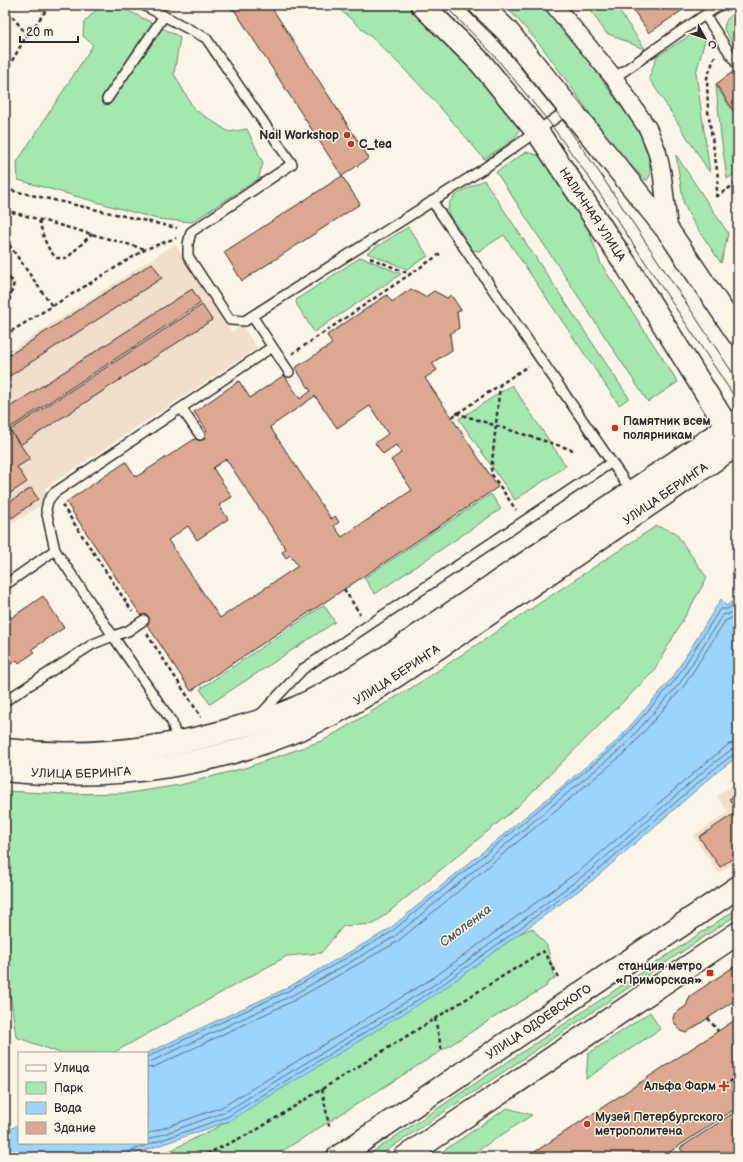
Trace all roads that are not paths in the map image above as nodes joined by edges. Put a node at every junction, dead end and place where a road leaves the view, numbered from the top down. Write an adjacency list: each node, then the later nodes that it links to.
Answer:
1 (143, 5): 7 (lane)
2 (422, 5): 12 (street, НАЛИЧНАЯ УЛИЦА)
3 (480, 5): 11 (street)
4 (554, 5): 9 (street)
5 (720, 5): 6 (lane)
6 (705, 15): 8 (lane); 9 (lane)
7 (164, 16): 10 (lane); 15 (lane)
8 (738, 66)
9 (614, 78): 14 (street)
10 (107, 99)
11 (570, 108): 12 (lane); 14 (street)
12 (537, 132): 13 (lane); 20 (street, НАЛИЧНАЯ УЛИЦА)
13 (432, 201): 15 (lane); 22 (lane)
14 (669, 232): 16 (street)
15 (252, 316): 17 (lane)
16 (738, 334)
17 (272, 347): 18 (lane); 19 (lane)
18 (289, 372)
19 (181, 408): 21 (lane); 24 (lane)
20 (735, 434): 23 (street, УЛИЦА БЕРИНГА); 32 (street, УЛИЦА БЕРИНГА)
21 (200, 435)
22 (612, 462): 23 (lane); 29 (lane)
23 (632, 492): 29 (street, УЛИЦА БЕРИНГА)
24 (55, 550): 25 (lane); 27 (lane)
25 (5, 585)
26 (142, 622): 27 (lane)
27 (113, 636): 28 (lane); 30 (lane)
28 (5, 702)
29 (251, 724): 30 (street, УЛИЦА БЕРИНГА)
30 (177, 742): 31 (street, УЛИЦА БЕРИНГА)
31 (5, 750)
32 (5, 770)
33 (738, 887): 35 (street, УЛИЦА ОДОЕВСКОГО)
34 (738, 933): 36 (street)
35 (338, 1157)
36 (405, 1157)

